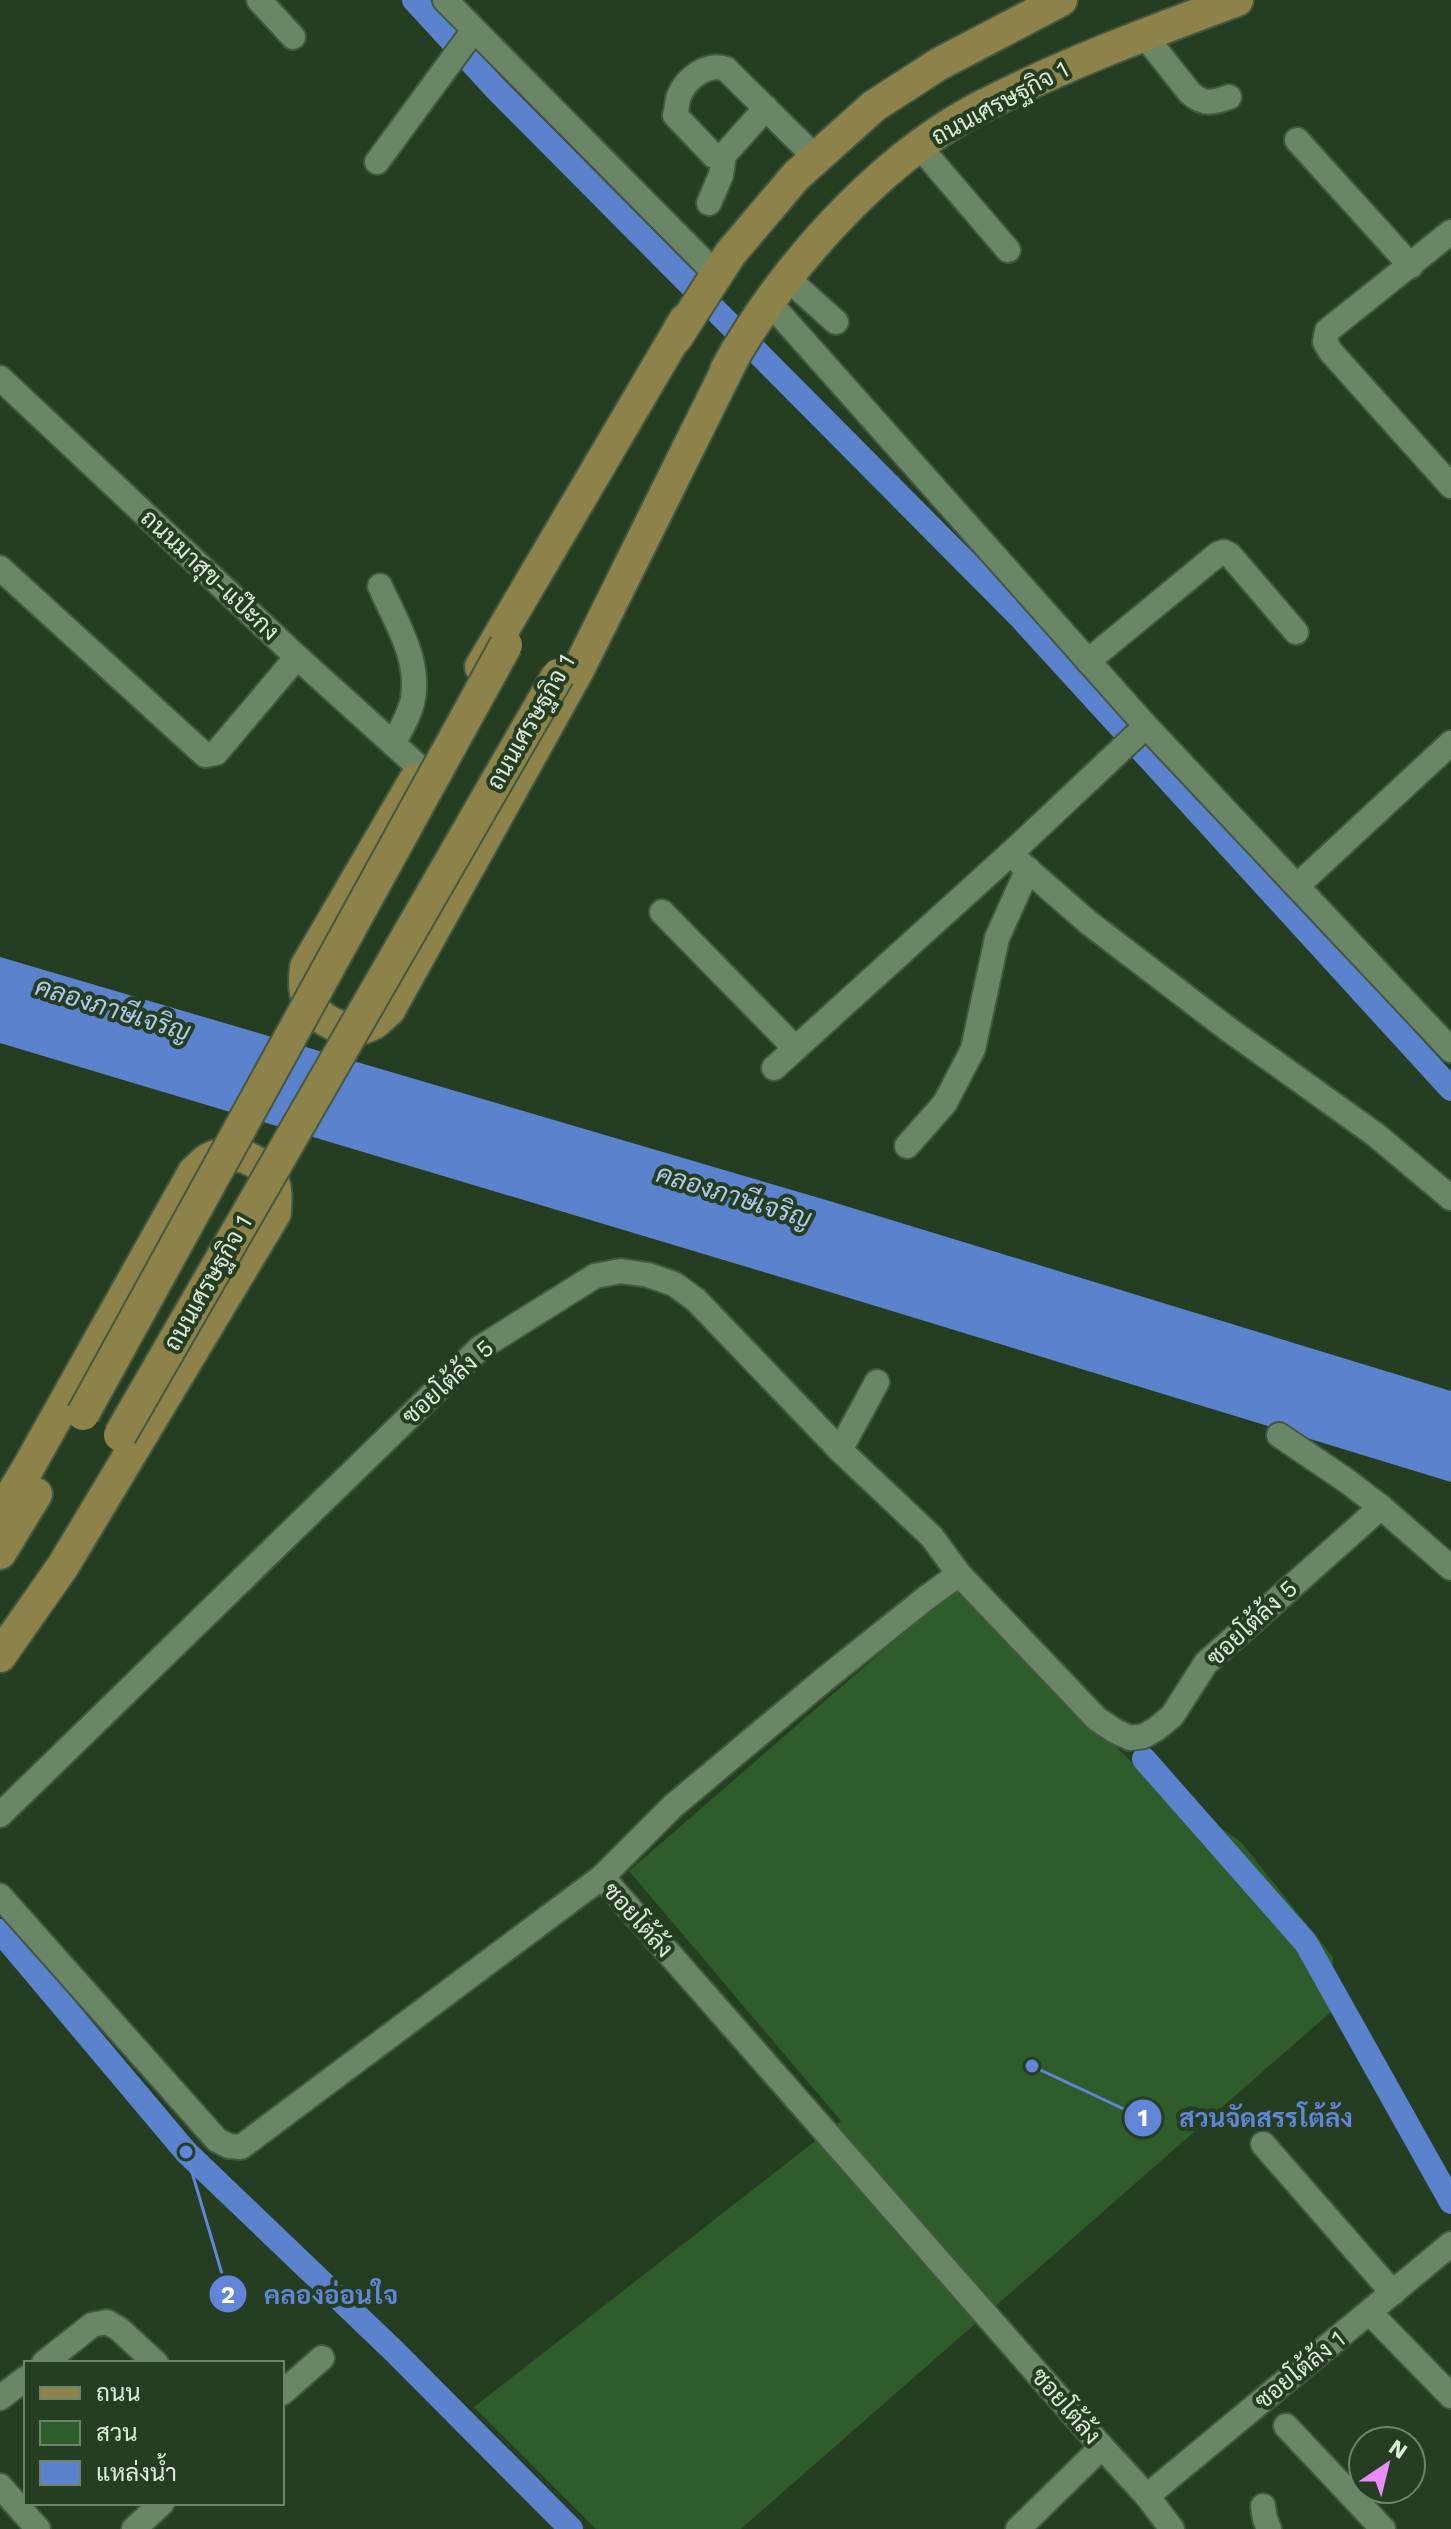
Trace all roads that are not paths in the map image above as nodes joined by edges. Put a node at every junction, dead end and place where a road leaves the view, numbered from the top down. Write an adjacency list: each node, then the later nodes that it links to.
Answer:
1 (445, 0): 5 (street)
2 (1061, 0): 13 (main road, ถนนเศรษฐกิจ 1)
3 (1237, 0): 6 (main road, ถนนเศรษฐกิจ 1)
4 (268, 3): 7 (street)
5 (474, 30): 14 (street); 19 (street)
6 (1144, 35): 8 (street); 11 (main road, ถนนเศรษฐกิจ 1)
7 (293, 37)
8 (1229, 97)
9 (766, 108): 12 (street); 12 (street); 13 (street)
10 (1297, 140): 18 (street)
11 (919, 146): 17 (street); 20 (main road, ถนนเศรษฐกิจ 1)
12 (724, 155): 15 (street)
13 (816, 158): 19 (main road, ถนนเศรษฐกิจ 1)
14 (377, 162)
15 (709, 203)
16 (1451, 232): 18 (street)
17 (1008, 250)
18 (1411, 266): 25 (street)
19 (716, 274): 21 (main road, ถนนเศรษฐกิจ 1)
20 (778, 290): 22 (street); 23 (main road, ถนนเศรษฐกิจ 1); 30 (street)
21 (685, 320): 34 (main road); 48 (main road, ถนนเศรษฐกิจ 1, bridge)
22 (836, 322)
23 (736, 352): 34 (main road); 51 (main road, ถนนเศรษฐกิจ 1, bridge)
24 (0, 378): 29 (street, ถนนมาสุข-แป๊ะกง)
25 (1451, 486)
26 (0, 568): 29 (street)
27 (380, 586): 33 (street)
28 (1296, 632): 30 (street)
29 (297, 657): 33 (street, ถนนมาสุข-แป๊ะกง)
30 (1088, 661): 31 (street)
31 (1146, 726): 35 (street); 36 (street)
32 (1451, 743): 36 (street)
33 (393, 744): 34 (street, ถนนมาสุข-แป๊ะกง)
34 (421, 769)
35 (1019, 861): 38 (street); 41 (street); 42 (street)
36 (1298, 885): 39 (street)
37 (662, 912): 38 (street)
38 (795, 1048): 40 (street)
39 (1451, 1050)
40 (774, 1068)
41 (907, 1146)
42 (1451, 1198)
43 (877, 1382): 45 (street)
44 (1279, 1435): 46 (street)
45 (840, 1450): 50 (street, ซอยโต้ล้ง 5); 53 (street, ซอยโต้ล้ง 5)
46 (1381, 1507): 49 (street); 50 (street, ซอยโต้ล้ง 5)
47 (0, 1514): 52 (main road)
48 (0, 1553)
49 (1451, 1568)
50 (959, 1574): 54 (street)
51 (0, 1628)
52 (0, 1656)
53 (0, 1815)
54 (602, 1877): 55 (street, ซอยโต้ล้ง); 68 (street, ซอยโต้ล้ง)
55 (0, 1896)
56 (1263, 2144): 58 (street)
57 (1451, 2244): 58 (street, ซอยโต้ล้ง 1)
58 (1393, 2293): 59 (street, ซอยโต้ล้ง 1)
59 (1370, 2313): 65 (street); 70 (street, ซอยโต้ล้ง 1)
60 (322, 2358): 64 (street)
61 (47, 2361): 62 (street)
62 (154, 2361)
63 (24, 2380): 66 (street)
64 (284, 2391)
65 (1451, 2396)
66 (0, 2398)
67 (1286, 2426): 76 (street)
68 (1102, 2447): 70 (street, ซอยโต้ล้ง); 74 (street)
69 (0, 2486): 72 (street)
70 (1147, 2496): 75 (street, ซอยโต้ล้ง)
71 (160, 2505): 73 (street)
72 (38, 2529)
73 (134, 2529)
74 (1018, 2529)
75 (1172, 2529)
76 (1383, 2529)

